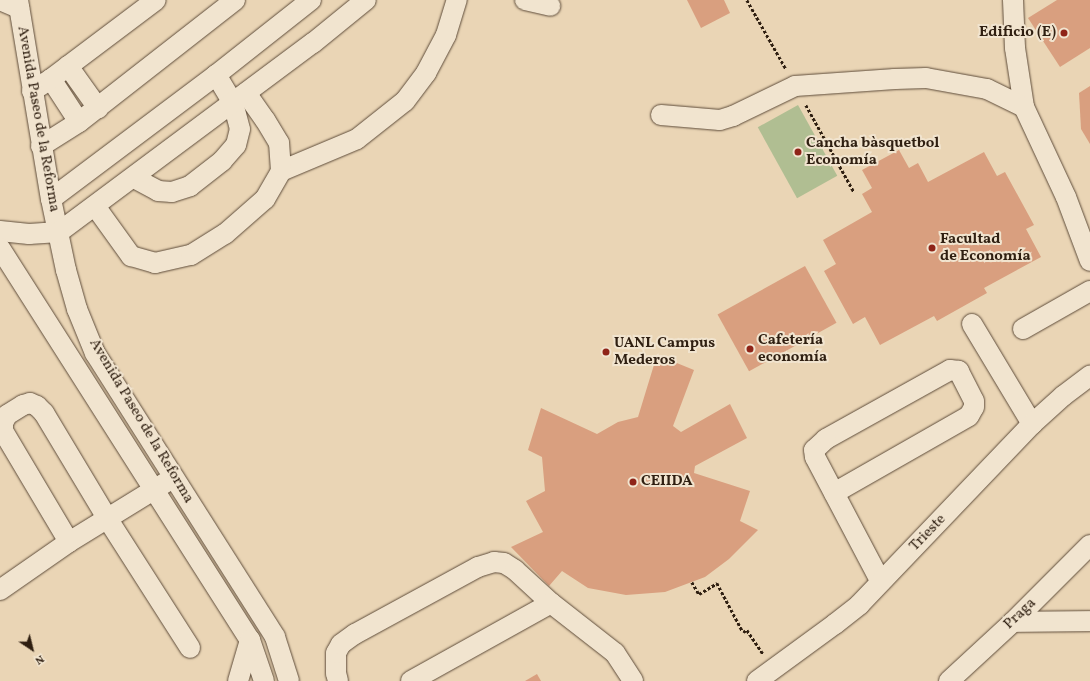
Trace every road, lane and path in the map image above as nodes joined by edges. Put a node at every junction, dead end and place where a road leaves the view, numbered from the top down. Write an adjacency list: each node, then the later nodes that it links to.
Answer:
1 (0, 0): 9 (street)
2 (156, 0): 11 (street)
3 (235, 0): 17 (street)
4 (311, 0): 12 (street)
5 (366, 0): 15 (street)
6 (457, 0): 21 (street)
7 (525, 0): 10 (street)
8 (1013, 0): 16 (street)
9 (19, 4): 14 (street, Avenida Paseo de la Reforma)
10 (550, 6)
11 (68, 66): 13 (street); 17 (street)
12 (216, 75): 15 (street); 23 (street)
13 (51, 79): 14 (street); 19 (street)
14 (32, 91): 20 (street, Avenida Paseo de la Reforma)
15 (239, 98): 21 (street); 22 (street); 22 (street)
16 (1024, 107): 18 (street); 28 (street)
17 (98, 108): 19 (street)
18 (661, 115)
19 (79, 122): 20 (street)
20 (41, 146): 23 (street, Avenida Paseo de la Reforma)
21 (281, 171): 24 (street)
22 (134, 178): 24 (street)
23 (51, 199): 26 (street, Avenida Paseo de la Reforma)
24 (95, 206): 26 (street)
25 (0, 231): 26 (street)
26 (59, 232): 34 (street, Avenida Paseo de la Reforma)
27 (0, 248): 35 (street, Avenida Paseo de la Reforma)
28 (1090, 260)
29 (1090, 291): 31 (street)
30 (972, 324): 33 (street)
31 (1023, 329)
32 (1090, 376): 33 (street, Trieste)
33 (1032, 424): 41 (street, Trieste)
34 (174, 477): 35 (street); 51 (street, Avenida Paseo de la Reforma)
35 (155, 489): 37 (street); 46 (street, Avenida Paseo de la Reforma)
36 (834, 493): 36 (street); 41 (street)
37 (107, 518): 38 (street); 38 (street); 47 (street)
38 (69, 542): 42 (street)
39 (1090, 545): 45 (street, Praga)
40 (692, 582): 48 (path)
41 (881, 582): 48 (street, Trieste)
42 (0, 590)
43 (551, 603): 52 (street); 53 (street); 54 (street)
44 (1090, 621): 45 (street)
45 (1013, 622): 55 (street, Praga)
46 (250, 640): 49 (street); 50 (street, Avenida Paseo de la Reforma)
47 (190, 648)
48 (765, 675)
49 (238, 681)
50 (264, 681)
51 (289, 681)
52 (338, 681)
53 (411, 681)
54 (633, 681)
55 (949, 681)

